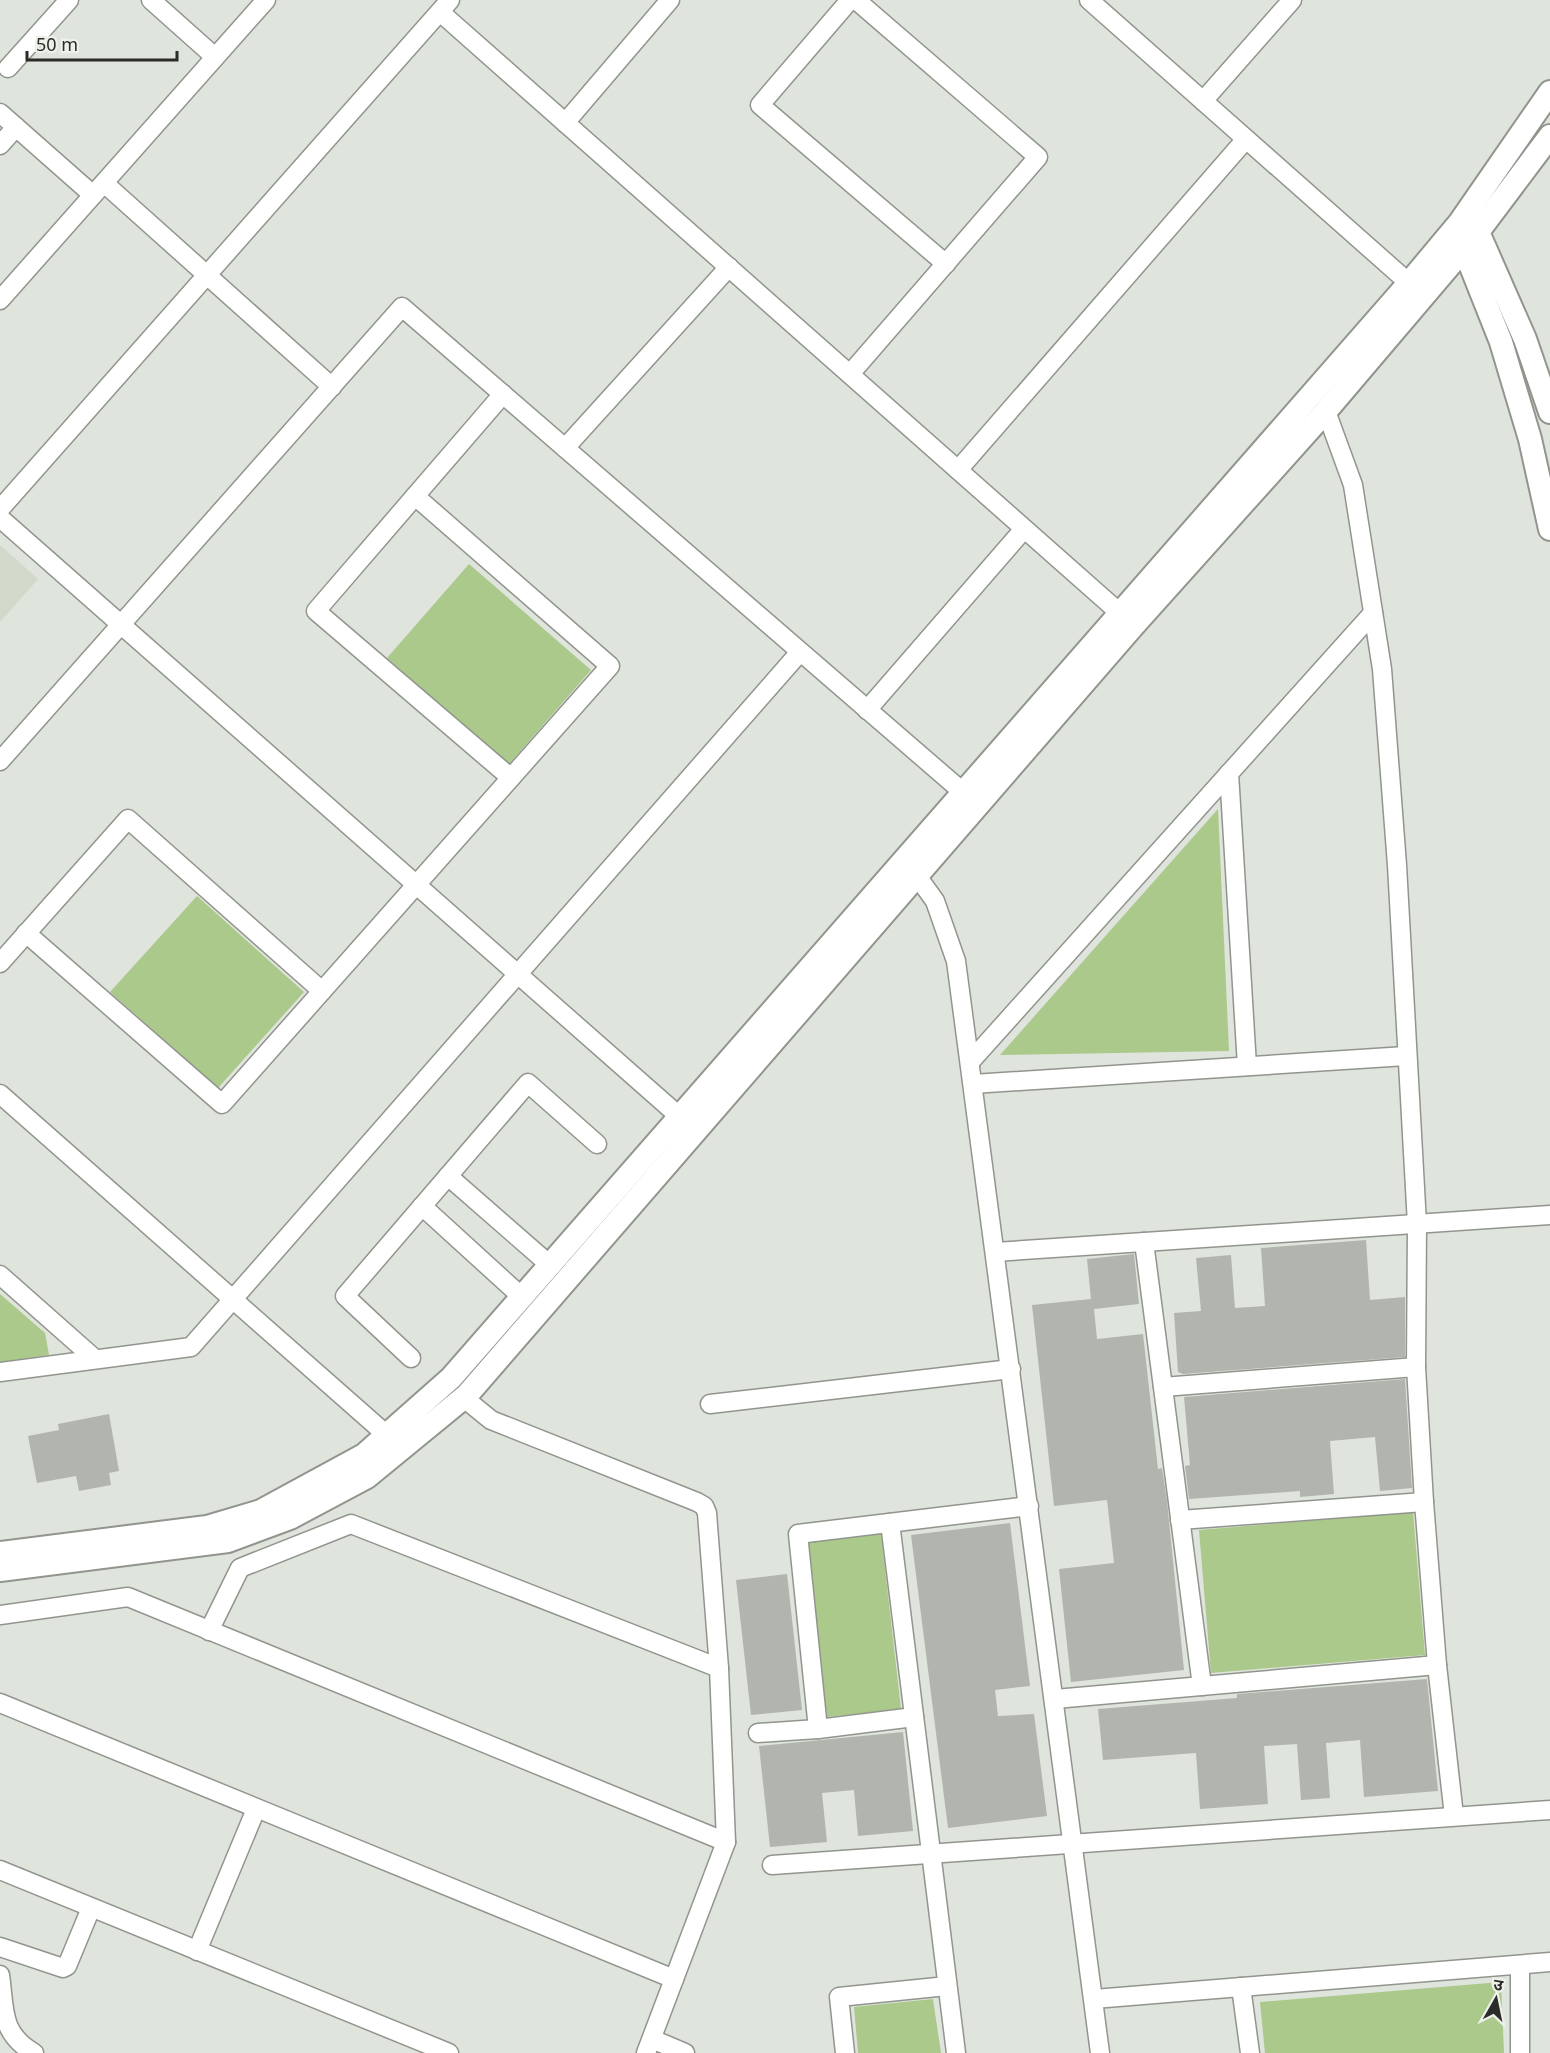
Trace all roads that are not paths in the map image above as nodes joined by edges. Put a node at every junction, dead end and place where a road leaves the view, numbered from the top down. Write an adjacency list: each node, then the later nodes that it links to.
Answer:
1 (69, 0): 11 (street)
2 (151, 0): 10 (street)
3 (266, 0): 10 (street)
4 (670, 0): 15 (street)
5 (850, 0): 22 (street)
6 (856, 0): 22 (street)
7 (1089, 0): 13 (street)
8 (1292, 0): 13 (street)
9 (445, 6): 15 (street); 24 (street)
10 (215, 57): 20 (street)
11 (8, 68)
12 (1550, 92): 21 (street)
13 (1203, 101): 18 (street)
14 (0, 113): 16 (street)
15 (565, 123): 23 (street)
16 (16, 127): 19 (street); 20 (street)
17 (1550, 136): 21 (street)
18 (1246, 139): 25 (street); 33 (street)
19 (0, 145)
20 (99, 189): 24 (street); 26 (street)
21 (1464, 233): 25 (street); 31 (street); 38 (street)
22 (946, 264): 27 (street)
23 (729, 267): 27 (street); 32 (street)
24 (207, 275): 28 (street); 35 (street)
25 (1416, 289): 30 (street); 40 (street)
26 (0, 300)
27 (850, 374): 33 (street)
28 (332, 387): 29 (street); 41 (street)
29 (503, 394): 32 (street); 34 (street)
30 (1326, 411): 39 (street); 40 (street)
31 (1550, 412)
32 (565, 448): 42 (street)
33 (958, 470): 37 (street)
34 (416, 496): 46 (street); 46 (street)
35 (0, 509)
36 (0, 518): 41 (street)
37 (1024, 529): 40 (street); 43 (street)
38 (1550, 529)
39 (1373, 613): 45 (street); 54 (street)
40 (1126, 619): 47 (street)
41 (121, 624): 44 (street); 49 (street)
42 (800, 652): 43 (street); 52 (street)
43 (867, 710): 47 (street)
44 (0, 761)
45 (1229, 773): 55 (street); 56 (street)
46 (511, 778): 49 (street)
47 (970, 799): 48 (street); 59 (street)
48 (917, 876): 55 (street); 59 (street)
49 (417, 885): 52 (street); 53 (street)
50 (26, 933): 51 (street); 53 (street); 53 (street)
51 (0, 963)
52 (518, 975): 59 (street); 70 (street)
53 (322, 992)
54 (1406, 1056): 56 (street); 64 (street)
55 (970, 1062): 57 (street)
56 (1247, 1066): 57 (street)
57 (973, 1084): 66 (street)
58 (0, 1094): 70 (street)
59 (688, 1124): 67 (street); 77 (street)
60 (597, 1144): 61 (street)
61 (448, 1176): 62 (street); 67 (street)
62 (422, 1206): 69 (street); 71 (street)
63 (1550, 1215): 64 (street)
64 (1417, 1224): 65 (street); 73 (street)
65 (1144, 1242): 66 (street); 76 (street)
66 (995, 1252): 74 (street)
67 (551, 1266): 69 (street)
68 (0, 1275): 72 (street)
69 (523, 1298): 79 (street)
70 (234, 1300): 72 (street); 79 (street)
71 (411, 1358)
72 (95, 1359): 75 (street)
73 (1416, 1367): 76 (street); 80 (street)
74 (1011, 1369): 78 (street); 81 (street)
75 (0, 1372)
76 (1163, 1387): 82 (street)
77 (464, 1398): 79 (street); 89 (street)
78 (710, 1404)
79 (395, 1441): 84 (street); 85 (street)
80 (1425, 1502): 82 (street); 88 (street)
81 (1029, 1506): 83 (street); 91 (street)
82 (1180, 1520): 90 (street)
83 (890, 1523): 93 (street); 94 (street)
84 (0, 1553)
85 (0, 1570)
86 (0, 1615): 87 (street)
87 (209, 1631): 89 (street); 99 (street)
88 (1437, 1665): 90 (street); 98 (street)
89 (719, 1668): 99 (street)
90 (1202, 1686): 91 (street)
91 (1055, 1698): 100 (street)
92 (0, 1703): 96 (street)
93 (914, 1717): 94 (street); 101 (street)
94 (818, 1729): 95 (street)
95 (758, 1733)
96 (256, 1809): 106 (street); 110 (street)
97 (1550, 1810): 98 (street)
98 (1454, 1816): 100 (street)
99 (726, 1842): 110 (street)
100 (1075, 1844): 101 (street); 113 (street)
101 (931, 1854): 102 (street); 111 (street)
102 (772, 1865)
103 (0, 1870): 104 (street)
104 (91, 1908): 105 (street); 106 (street)
105 (0, 1947)
106 (198, 1951): 116 (street)
107 (1550, 1962): 108 (street)
108 (1520, 1965): 112 (street); 122 (street)
109 (0, 1975): 115 (street)
110 (674, 1979): 114 (street)
111 (947, 1986): 118 (street); 119 (street)
112 (1241, 1987): 113 (street); 121 (street)
113 (1094, 1999): 120 (street)
114 (649, 2046): 117 (street)
115 (34, 2053)
116 (449, 2053)
117 (685, 2053)
118 (845, 2053)
119 (956, 2053)
120 (1100, 2053)
121 (1250, 2053)
122 (1520, 2053)

